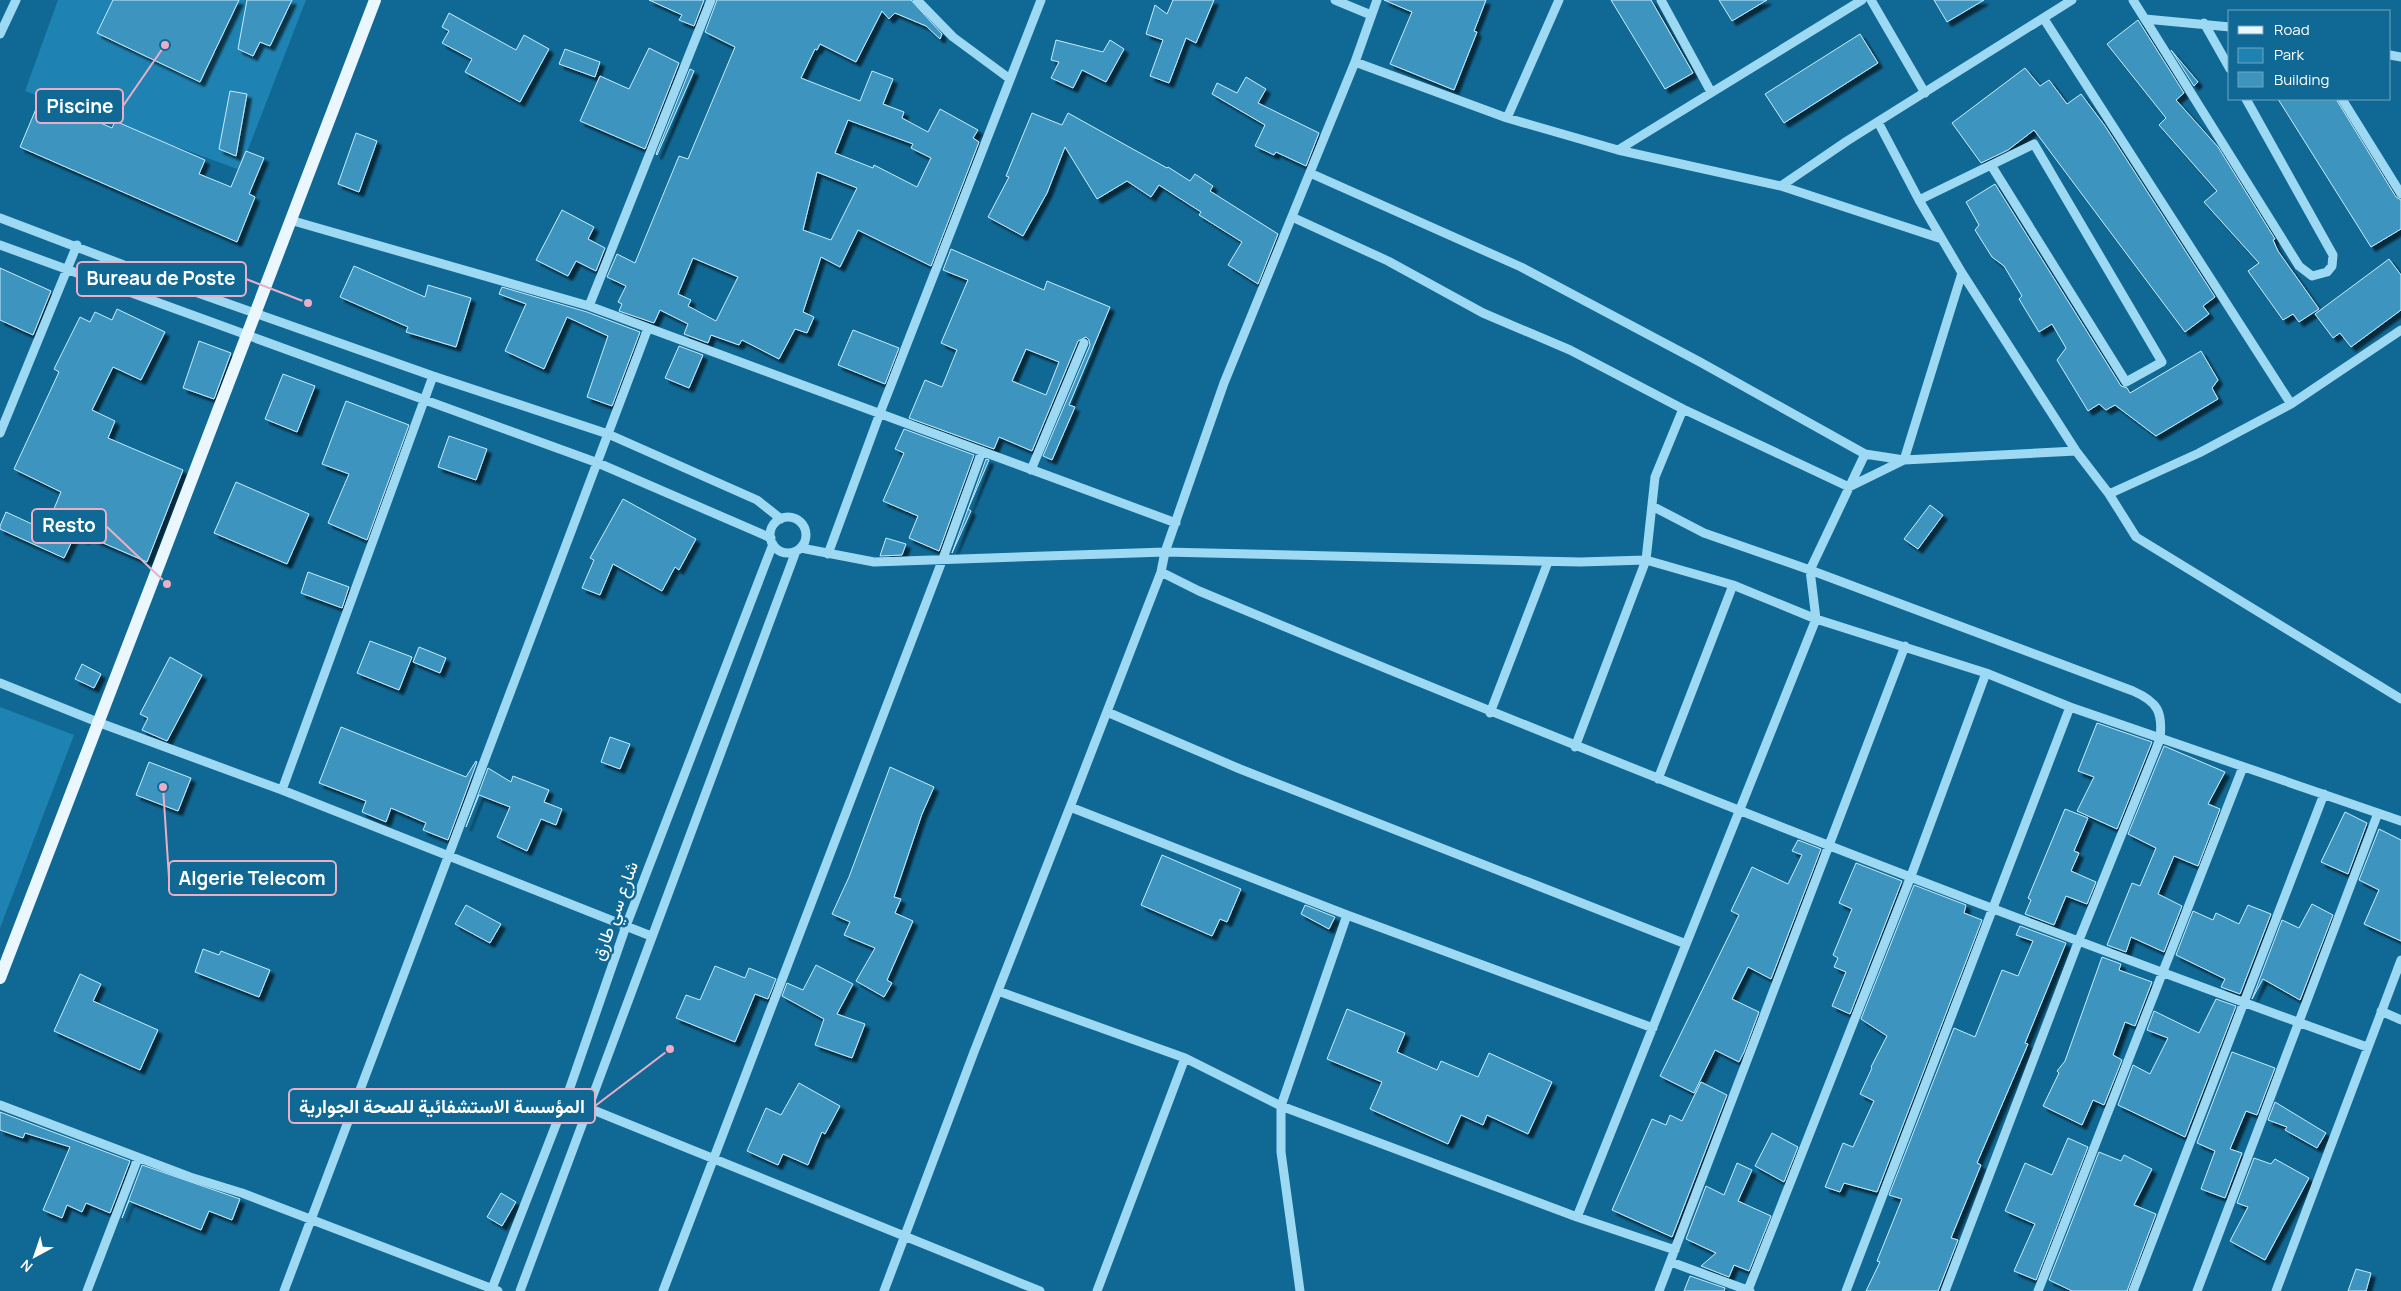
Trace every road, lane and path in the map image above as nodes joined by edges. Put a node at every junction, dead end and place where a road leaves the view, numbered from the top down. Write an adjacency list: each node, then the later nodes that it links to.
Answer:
1 (16, 0): 19 (street)
2 (375, 0): 37 (main road)
3 (711, 0): 43 (street)
4 (917, 0): 22 (street)
5 (1041, 0): 22 (street)
6 (1335, 0): 14 (street)
7 (1377, 0): 14 (street)
8 (1558, 0): 27 (street)
9 (1660, 0): 23 (street)
10 (1862, 0): 23 (street)
11 (1871, 0): 24 (street)
12 (2072, 0): 15 (street)
13 (2133, 0): 16 (street)
14 (1371, 15): 20 (street)
15 (2044, 19): 24 (street); 52 (street)
16 (2145, 19): 17 (street); 25 (street)
17 (2204, 23): 18 (street); 21 (street)
18 (2228, 27)
19 (0, 34)
20 (1355, 62): 27 (street); 31 (street)
21 (2228, 65)
22 (1010, 78): 54 (street)
23 (1711, 92): 29 (street)
24 (1925, 93): 28 (street)
25 (2247, 100)
26 (2343, 100): 33 (street)
27 (1507, 118): 29 (street)
28 (1878, 122): 32 (street); 34 (street)
29 (1618, 150): 32 (street)
30 (1991, 166): 30 (street); 34 (street)
31 (1310, 173): 35 (street); 59 (street)
32 (1781, 186): 38 (street)
33 (2401, 194)
34 (1919, 200): 38 (street)
35 (1292, 217): 53 (street); 67 (street)
36 (0, 218): 40 (street)
37 (290, 220): 43 (street); 44 (main road)
38 (1942, 238): 42 (street)
39 (0, 245): 41 (street)
40 (76, 246): 41 (street); 44 (street)
41 (67, 270): 48 (street); 55 (street)
42 (1962, 274): 58 (street); 60 (street)
43 (589, 306): 46 (street)
44 (255, 312): 48 (main road); 50 (street)
45 (2401, 326): 47 (street)
46 (648, 328): 54 (street); 56 (street)
47 (2401, 330): 52 (street)
48 (246, 334): 51 (street); 86 (main road)
49 (1084, 344): 62 (street)
50 (433, 376): 51 (street); 56 (street)
51 (424, 400): 61 (street); 91 (street)
52 (2290, 404): 64 (street)
53 (1683, 409): 63 (street); 65 (street)
54 (880, 413): 57 (street); 71 (street)
55 (0, 433)
56 (608, 434): 61 (street); 66 (street)
57 (982, 451): 62 (street); 73 (street)
58 (2076, 451): 60 (street); 64 (street)
59 (1865, 454): 60 (street); 63 (street)
60 (1904, 460): 63 (street)
61 (598, 463): 68 (street); 98 (street)
62 (1031, 470): 67 (street)
63 (1849, 487): 75 (street)
64 (2109, 494): 82 (street)
65 (1652, 506): 72 (street); 75 (street)
66 (781, 519): 68 (street); 69 (street)
67 (1176, 523): 70 (street)
68 (772, 541): 69 (street); 102 (street, شارع سي طارق)
69 (798, 549): 71 (street); 103 (street)
70 (1165, 552): 73 (street); 74 (street); 76 (street)
71 (828, 554): 73 (street)
72 (1646, 560): 74 (street); 77 (street); 88 (street)
73 (942, 561): 122 (street)
74 (1548, 562): 85 (street)
75 (1810, 570): 78 (street); 87 (street)
76 (1161, 572): 84 (street); 85 (street)
77 (1733, 585): 78 (street); 90 (street)
78 (1816, 619): 79 (street); 94 (street)
79 (1905, 646): 80 (street); 97 (street)
80 (1986, 673): 83 (street); 99 (street)
81 (0, 683): 86 (street)
82 (2401, 699)
83 (2070, 707): 87 (street); 100 (street)
84 (1107, 712): 93 (street); 105 (street)
85 (1490, 712): 88 (street)
86 (100, 723): 91 (street); 108 (main road)
87 (2160, 739): 89 (street); 104 (street)
88 (1575, 747): 90 (street)
89 (2243, 767): 92 (street); 107 (street)
90 (1658, 779): 94 (street)
91 (282, 790): 98 (street)
92 (2324, 794): 95 (street); 110 (street)
93 (1070, 807): 101 (street); 109 (street)
94 (1739, 811): 97 (street); 105 (street)
95 (2378, 813): 96 (street); 113 (street)
96 (2401, 821)
97 (1829, 844): 99 (street); 126 (street)
98 (447, 857): 102 (street); 124 (street)
99 (1911, 876): 100 (street); 138 (street)
100 (1993, 908): 104 (street); 139 (street)
101 (1346, 915): 114 (street); 119 (street)
102 (626, 926): 103 (street); 117 (street, شارع سي طارق)
103 (651, 936): 120 (street)
104 (2079, 940): 107 (street); 140 (street)
105 (1686, 944): 114 (street)
106 (2401, 960): 111 (street)
107 (2162, 972): 110 (street); 141 (street)
108 (0, 978)
109 (998, 991): 116 (street); 125 (street)
110 (2244, 1004): 113 (street); 142 (street)
111 (2381, 1011): 112 (street); 115 (street)
112 (2401, 1020)
113 (2300, 1023): 115 (street); 143 (street)
114 (1653, 1028): 123 (street)
115 (2367, 1047): 144 (street)
116 (1185, 1058): 119 (street); 135 (street)
117 (566, 1099): 120 (street); 128 (street, شارع سي طارق)
118 (0, 1105): 121 (street)
119 (1281, 1106): 123 (street); 136 (street)
120 (589, 1108): 122 (street); 131 (street)
121 (138, 1158): 124 (street); 129 (street)
122 (712, 1159): 125 (street); 132 (street)
123 (1577, 1217): 126 (street)
124 (311, 1220): 128 (street); 130 (street)
125 (903, 1237): 133 (street); 134 (street)
126 (1675, 1250): 127 (street)
127 (1670, 1262): 137 (street); 138 (street)
128 (494, 1290)
129 (87, 1291)
130 (284, 1291)
131 (520, 1291)
132 (663, 1291)
133 (884, 1291)
134 (1040, 1291)
135 (1097, 1291)
136 (1300, 1291)
137 (1659, 1291)
138 (1749, 1291)
139 (1846, 1291)
140 (1945, 1291)
141 (2038, 1291)
142 (2133, 1291)
143 (2197, 1291)
144 (2276, 1291)

